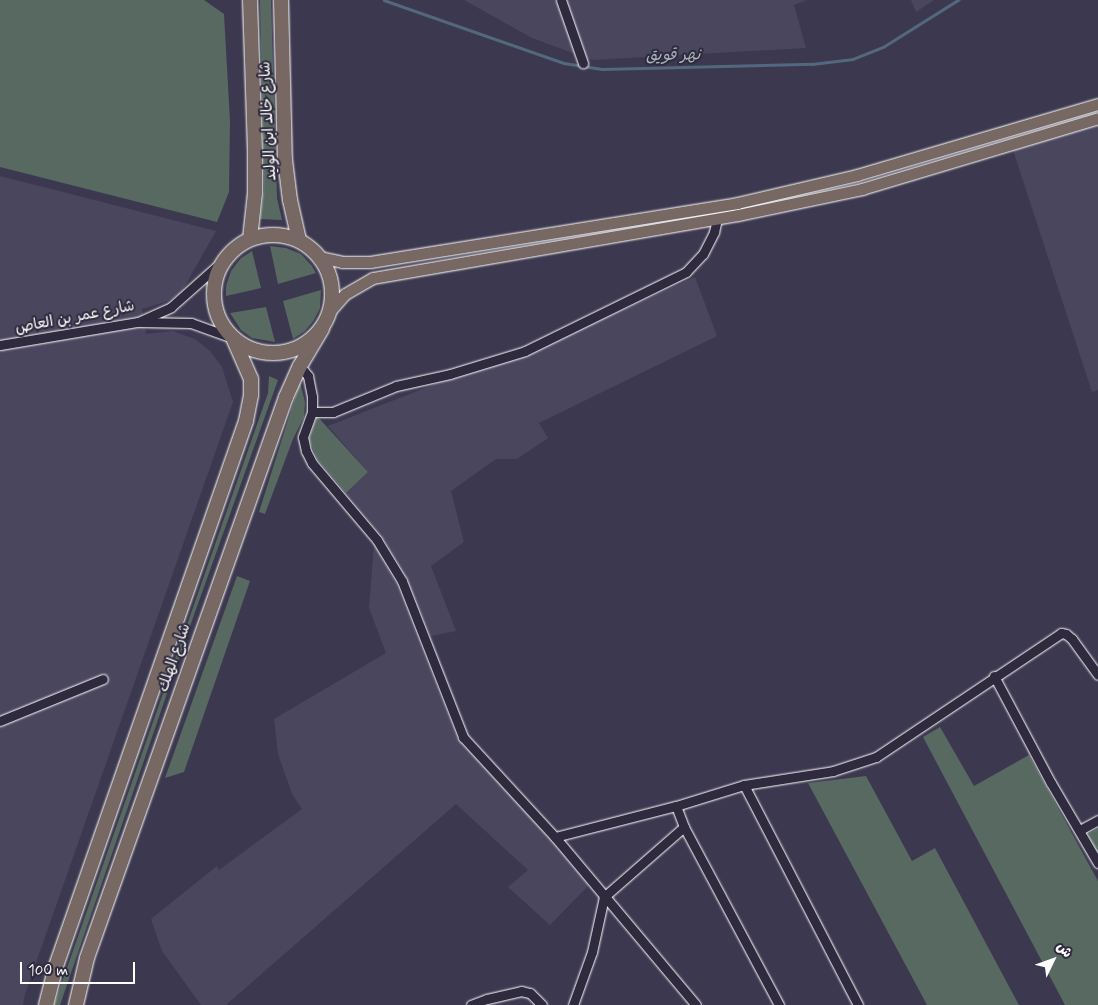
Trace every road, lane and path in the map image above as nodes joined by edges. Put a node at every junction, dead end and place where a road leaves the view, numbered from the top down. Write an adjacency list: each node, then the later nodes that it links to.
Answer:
1 (250, 0): 8 (highway)
2 (281, 0): 9 (highway, شارع خالد ابن الوليد)
3 (561, 0): 4 (street)
4 (583, 63)
5 (1098, 104): 10 (main road)
6 (1098, 118): 7 (main road)
7 (717, 219): 12 (main road); 18 (street)
8 (250, 240): 9 (highway); 11 (highway)
9 (298, 240): 10 (highway)
10 (319, 257): 12 (highway)
11 (225, 259): 13 (street, شارع عمر بن العاص); 15 (highway)
12 (331, 310): 14 (highway)
13 (138, 322): 15 (street); 16 (street, شارع عمر بن العاص)
14 (322, 329): 15 (highway); 17 (highway, شارع الهلك)
15 (233, 338): 31 (highway, شارع الهلك)
16 (0, 346)
17 (300, 366): 18 (street); 32 (highway, شارع الهلك)
18 (312, 412): 28 (street)
19 (1098, 675): 20 (street)
20 (994, 676): 23 (street); 27 (street)
21 (103, 679): 22 (street)
22 (0, 721)
23 (744, 785): 24 (street); 38 (street)
24 (676, 806): 26 (street); 28 (street)
25 (1098, 820): 27 (street)
26 (684, 827): 30 (street); 37 (street)
27 (1080, 830): 29 (street)
28 (555, 837): 30 (street)
29 (1098, 863)
30 (604, 897): 35 (street); 36 (street)
31 (46, 1005)
32 (76, 1005)
33 (471, 1005): 34 (street)
34 (542, 1005)
35 (573, 1005)
36 (696, 1005)
37 (779, 1005)
38 (858, 1005)

